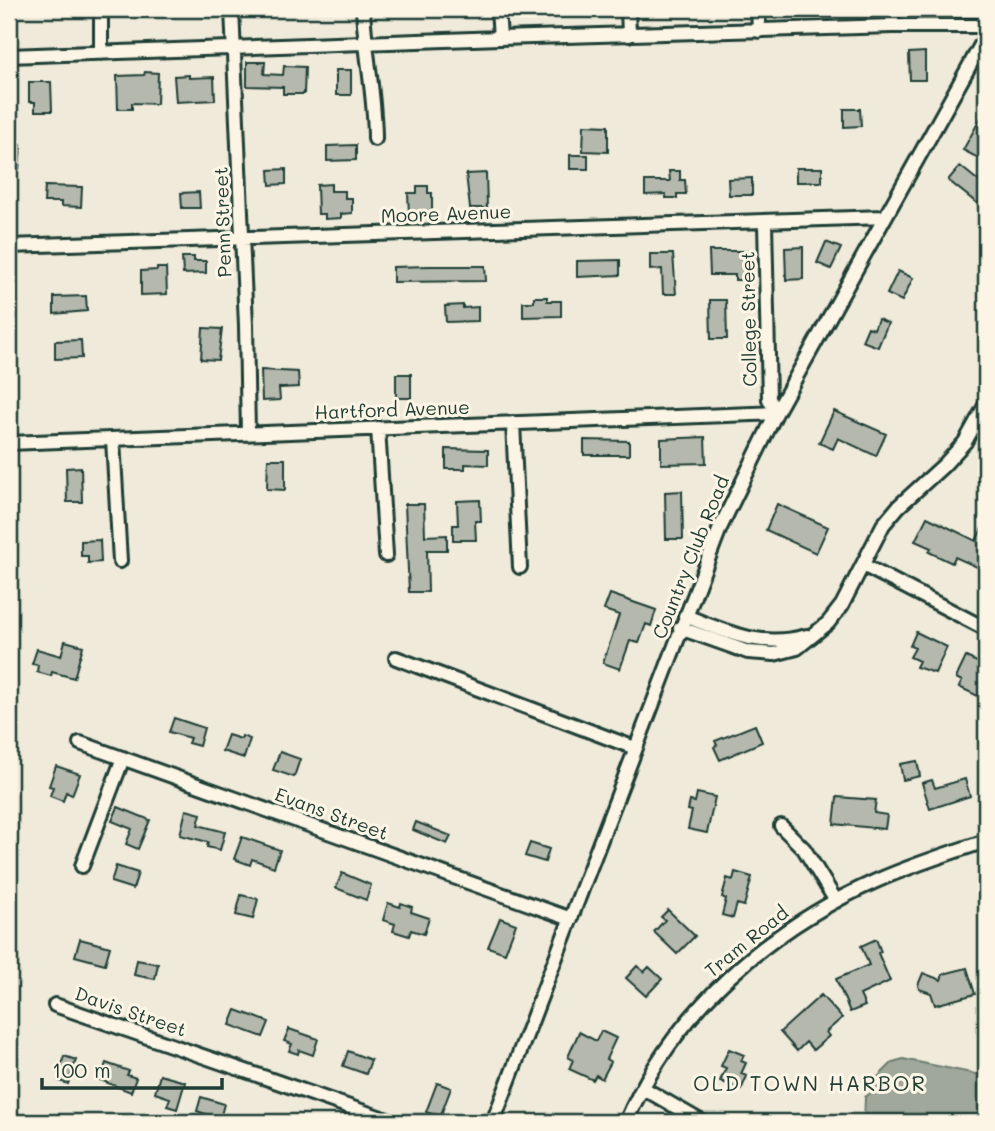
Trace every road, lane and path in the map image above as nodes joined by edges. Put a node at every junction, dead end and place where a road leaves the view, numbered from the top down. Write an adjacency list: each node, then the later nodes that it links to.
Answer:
1 (101, 9): 16 (street)
2 (232, 9): 15 (street, Penn Street)
3 (363, 9): 14 (street)
4 (498, 9): 13 (street)
5 (628, 9): 11 (street)
6 (758, 9): 10 (street)
7 (893, 9): 8 (street)
8 (892, 26): 9 (street); 10 (street)
9 (986, 26)
10 (759, 31): 11 (street)
11 (629, 36): 13 (street)
12 (986, 36): 19 (street, Country Club Road)
13 (500, 38): 14 (street)
14 (365, 44): 15 (street); 18 (street)
15 (233, 48): 16 (street); 21 (street, Penn Street)
16 (101, 53): 17 (street)
17 (9, 56)
18 (375, 139)
19 (885, 217): 20 (street, Moore Avenue); 24 (street, Country Club Road)
20 (765, 223): 21 (street, Moore Avenue); 24 (street, College Street)
21 (241, 238): 22 (street, Moore Avenue); 27 (street, Penn Street)
22 (9, 246)
23 (986, 404): 32 (street)
24 (776, 414): 25 (street, Hartford Avenue); 34 (street, Country Club Road)
25 (513, 424): 26 (street, Hartford Avenue); 33 (street)
26 (378, 428): 27 (street, Hartford Avenue); 30 (street)
27 (248, 434): 28 (street, Hartford Avenue)
28 (113, 440): 29 (street, Hartford Avenue); 31 (street)
29 (9, 443)
30 (386, 555)
31 (120, 561)
32 (863, 565): 34 (street); 35 (street)
33 (520, 567)
34 (683, 622): 38 (street, Country Club Road)
35 (986, 629)
36 (396, 659): 38 (street)
37 (80, 743): 39 (street, Evans Street)
38 (635, 748): 44 (street, Country Club Road)
39 (123, 758): 42 (street); 44 (street, Evans Street)
40 (781, 826): 43 (street)
41 (986, 841): 43 (street, Tram Road)
42 (82, 866)
43 (836, 901): 46 (street, Tram Road)
44 (570, 919): 48 (street, Country Club Road)
45 (55, 1005): 47 (street, Davis Street)
46 (643, 1088): 49 (street, Tram Road); 50 (street)
47 (393, 1122)
48 (493, 1122)
49 (626, 1122)
50 (702, 1122)

